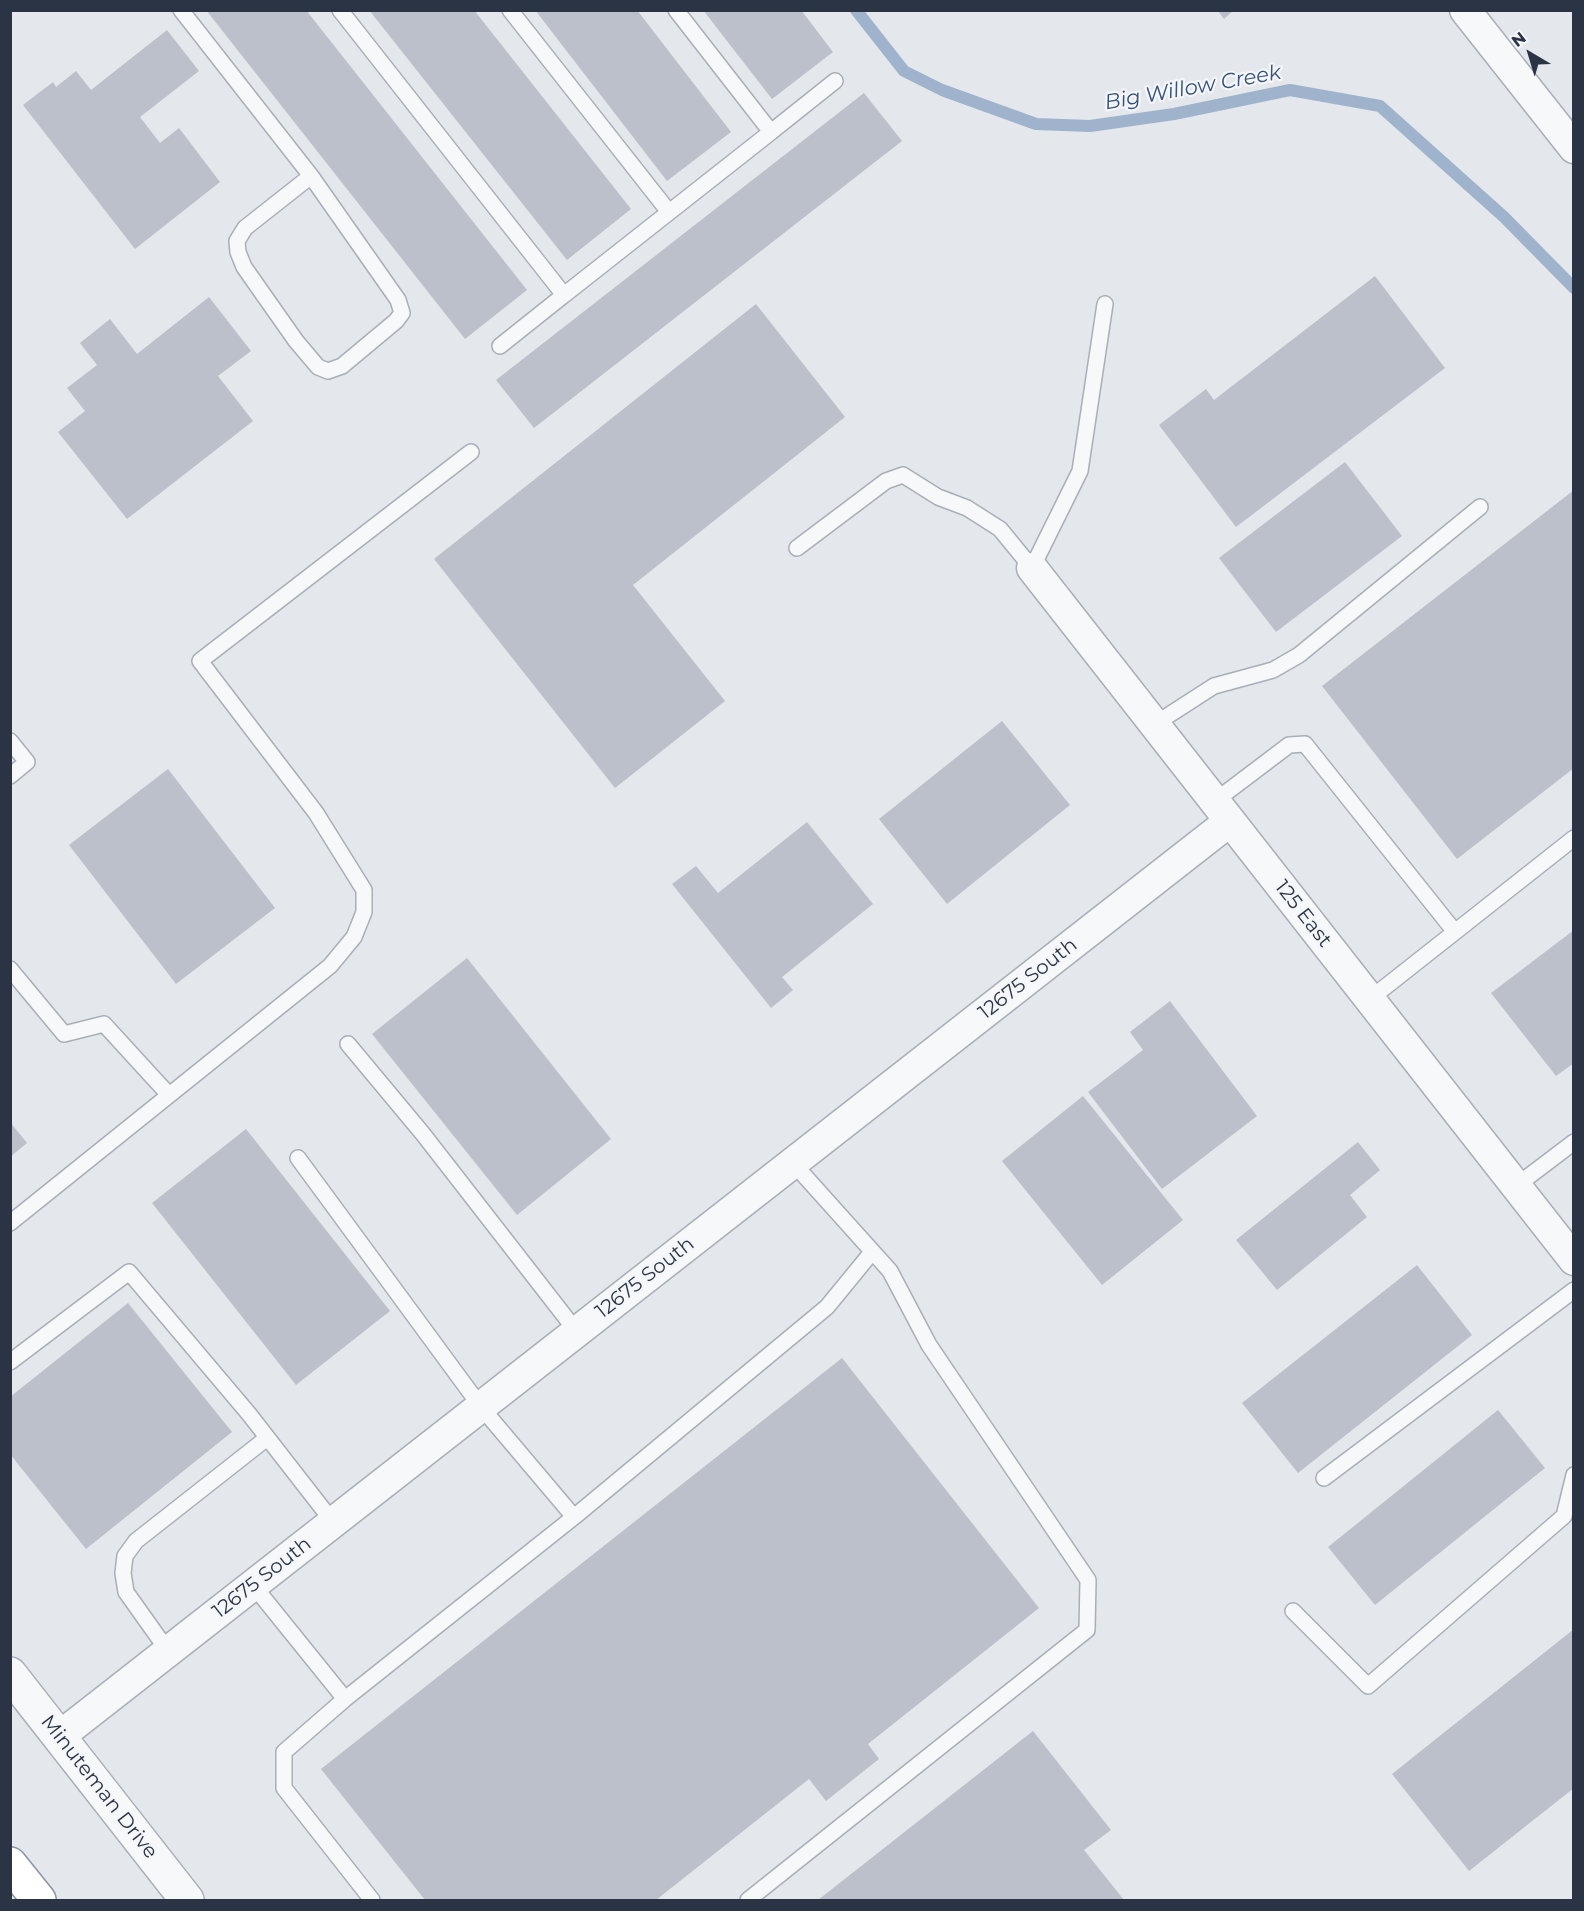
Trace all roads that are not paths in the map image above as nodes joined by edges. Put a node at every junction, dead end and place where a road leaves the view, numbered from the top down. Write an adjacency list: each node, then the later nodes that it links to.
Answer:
1 (181, 10): 9 (lane)
2 (340, 10): 11 (lane)
3 (510, 10): 10 (lane)
4 (676, 10): 7 (lane)
5 (1465, 10): 8 (street)
6 (835, 81): 7 (lane)
7 (771, 132): 10 (lane)
8 (1574, 148)
9 (311, 176): 9 (lane)
10 (669, 212): 11 (lane)
11 (564, 295): 13 (lane)
12 (1105, 304): 17 (lane)
13 (500, 346)
14 (471, 452): 27 (lane)
15 (1480, 507): 18 (lane)
16 (797, 549): 17 (lane)
17 (1032, 568): 18 (street, 125 East)
18 (1155, 724): 21 (street, 125 East)
19 (10, 741): 20 (lane)
20 (10, 776)
21 (1222, 811): 23 (lane); 25 (street, 125 East); 30 (street, 12675 South)
22 (1574, 838): 23 (lane)
23 (1455, 932): 25 (lane)
24 (10, 969): 27 (lane)
25 (1370, 999): 31 (street, 125 East)
26 (348, 1044): 36 (lane)
27 (170, 1095): 32 (lane)
28 (1574, 1142): 31 (lane)
29 (298, 1158): 38 (lane)
30 (793, 1163): 33 (lane); 36 (street, 12675 South)
31 (1516, 1186): 34 (street, 125 East)
32 (10, 1223)
33 (872, 1252): 42 (lane); 54 (lane)
34 (1574, 1260)
35 (1574, 1290): 41 (lane)
36 (577, 1332): 38 (street, 12675 South)
37 (10, 1362): 39 (lane)
38 (481, 1407): 42 (lane); 43 (street, 12675 South)
39 (267, 1438): 43 (lane); 46 (lane)
40 (1574, 1474): 45 (lane)
41 (1324, 1478)
42 (574, 1517): 48 (lane)
43 (333, 1522): 44 (street, 12675 South)
44 (253, 1585): 46 (street, 12675 South); 48 (lane)
45 (1293, 1611)
46 (168, 1651): 49 (street, 12675 South)
47 (10, 1674): 49 (street, Minuteman Drive)
48 (345, 1699): 53 (lane)
49 (60, 1736): 52 (street, Minuteman Drive)
50 (10, 1864): 51 (highway)
51 (39, 1900)
52 (187, 1900)
53 (372, 1900)
54 (748, 1900)

